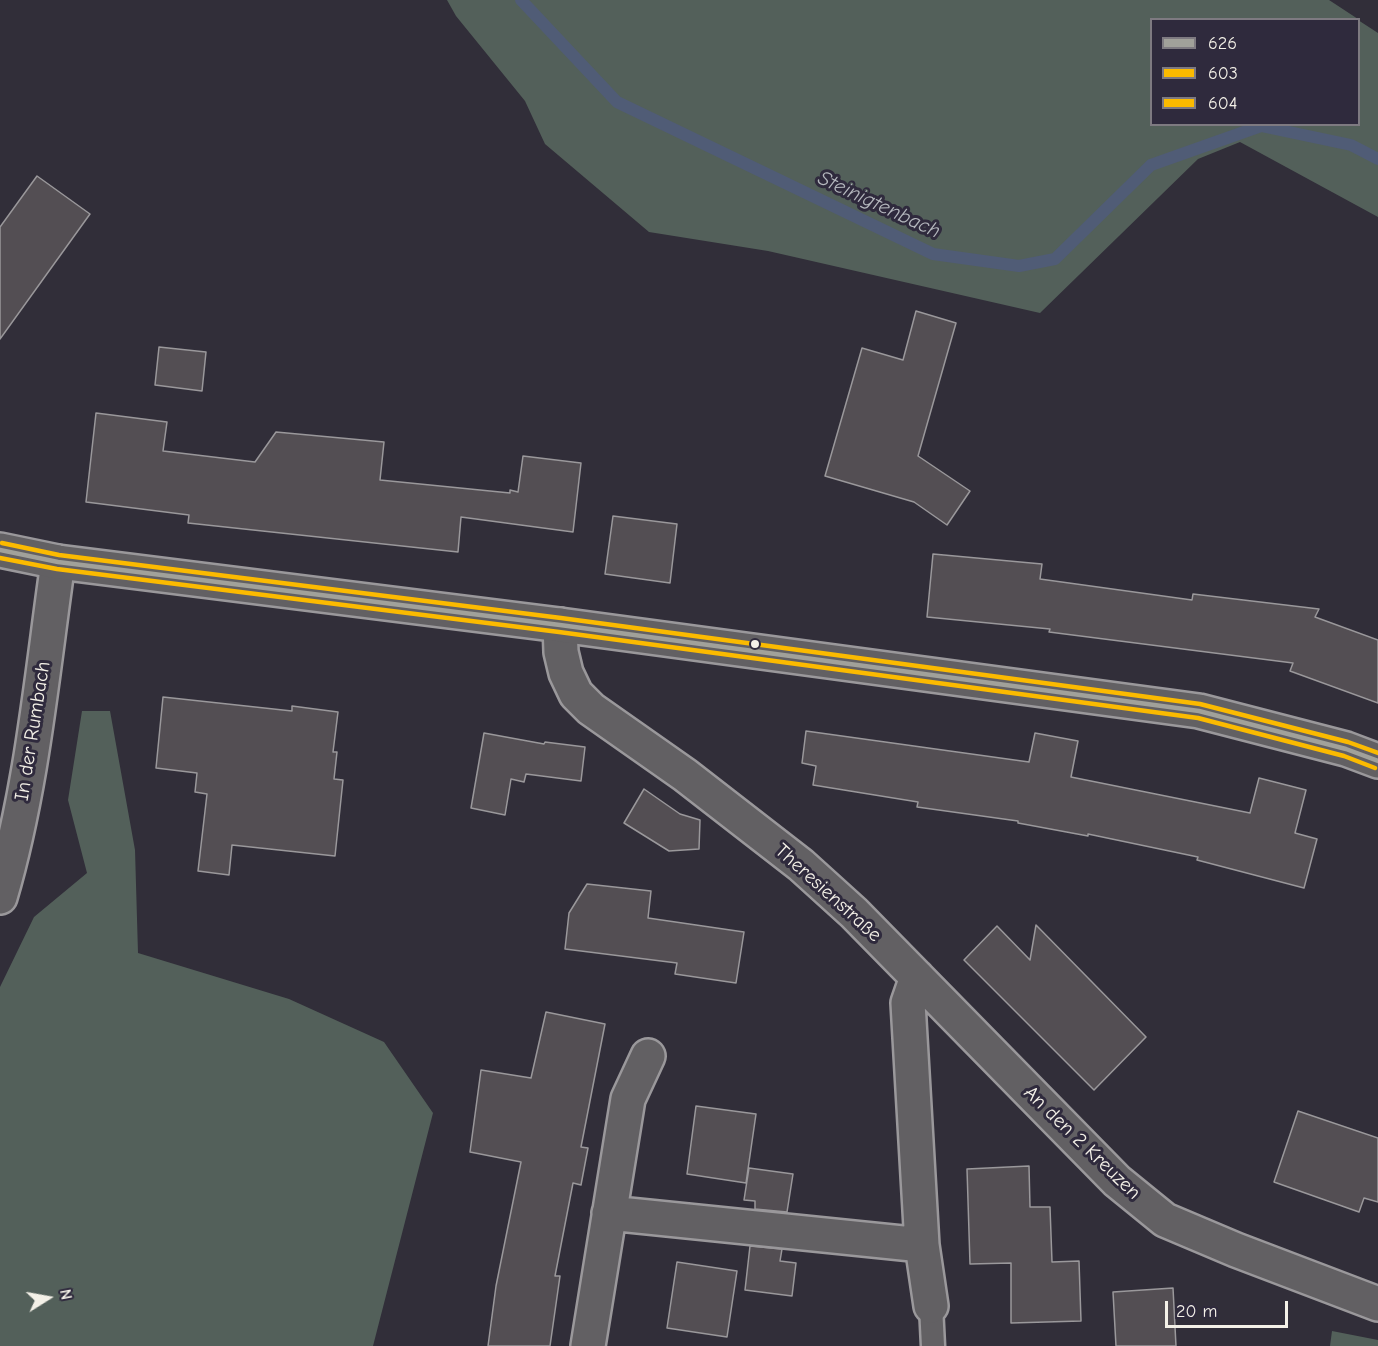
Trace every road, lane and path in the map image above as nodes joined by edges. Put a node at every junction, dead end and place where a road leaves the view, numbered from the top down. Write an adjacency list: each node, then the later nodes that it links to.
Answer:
1 (0, 550): 2 (street)
2 (58, 562): 3 (street); 5 (street, In der Rumbach)
3 (560, 625): 4 (street); 6 (street, Theresienstraße)
4 (1378, 761)
5 (0, 897)
6 (917, 977): 9 (street); 10 (street, An den 2 Kreuzen)
7 (648, 1056): 8 (street)
8 (609, 1213): 9 (street); 12 (street)
9 (922, 1245): 11 (street)
10 (1378, 1304)
11 (931, 1306): 13 (lane)
12 (588, 1346)
13 (933, 1346)

